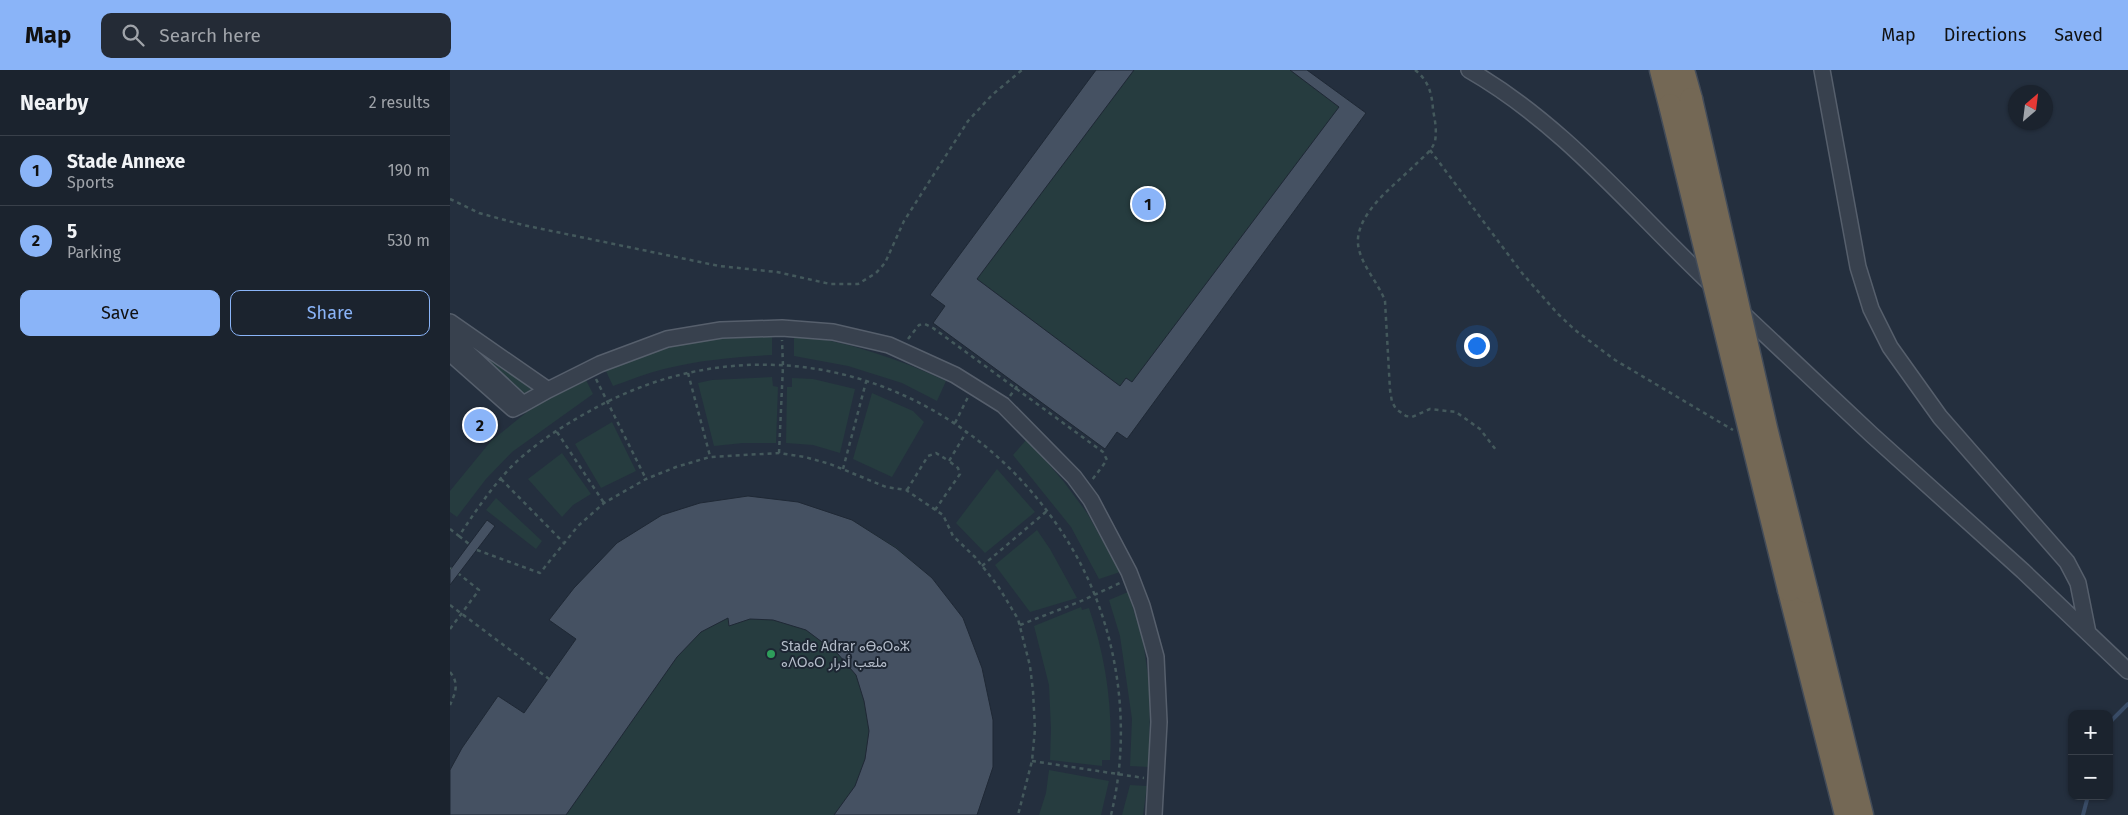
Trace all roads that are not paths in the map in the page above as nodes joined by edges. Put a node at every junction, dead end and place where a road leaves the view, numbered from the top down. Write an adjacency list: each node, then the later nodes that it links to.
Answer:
1 (1469, 70): 10 (street)
2 (1661, 70): 5 (highway)
3 (1683, 70): 5 (highway)
4 (1822, 70): 10 (street)
5 (1681, 102): 9 (highway, bridge)
6 (450, 322): 8 (street)
7 (453, 345): 8 (street)
8 (548, 390): 12 (street)
9 (1798, 591): 13 (highway); 14 (highway)
10 (2092, 637): 11 (street)
11 (2128, 671)
12 (1154, 815)
13 (1846, 815)
14 (1862, 815)

